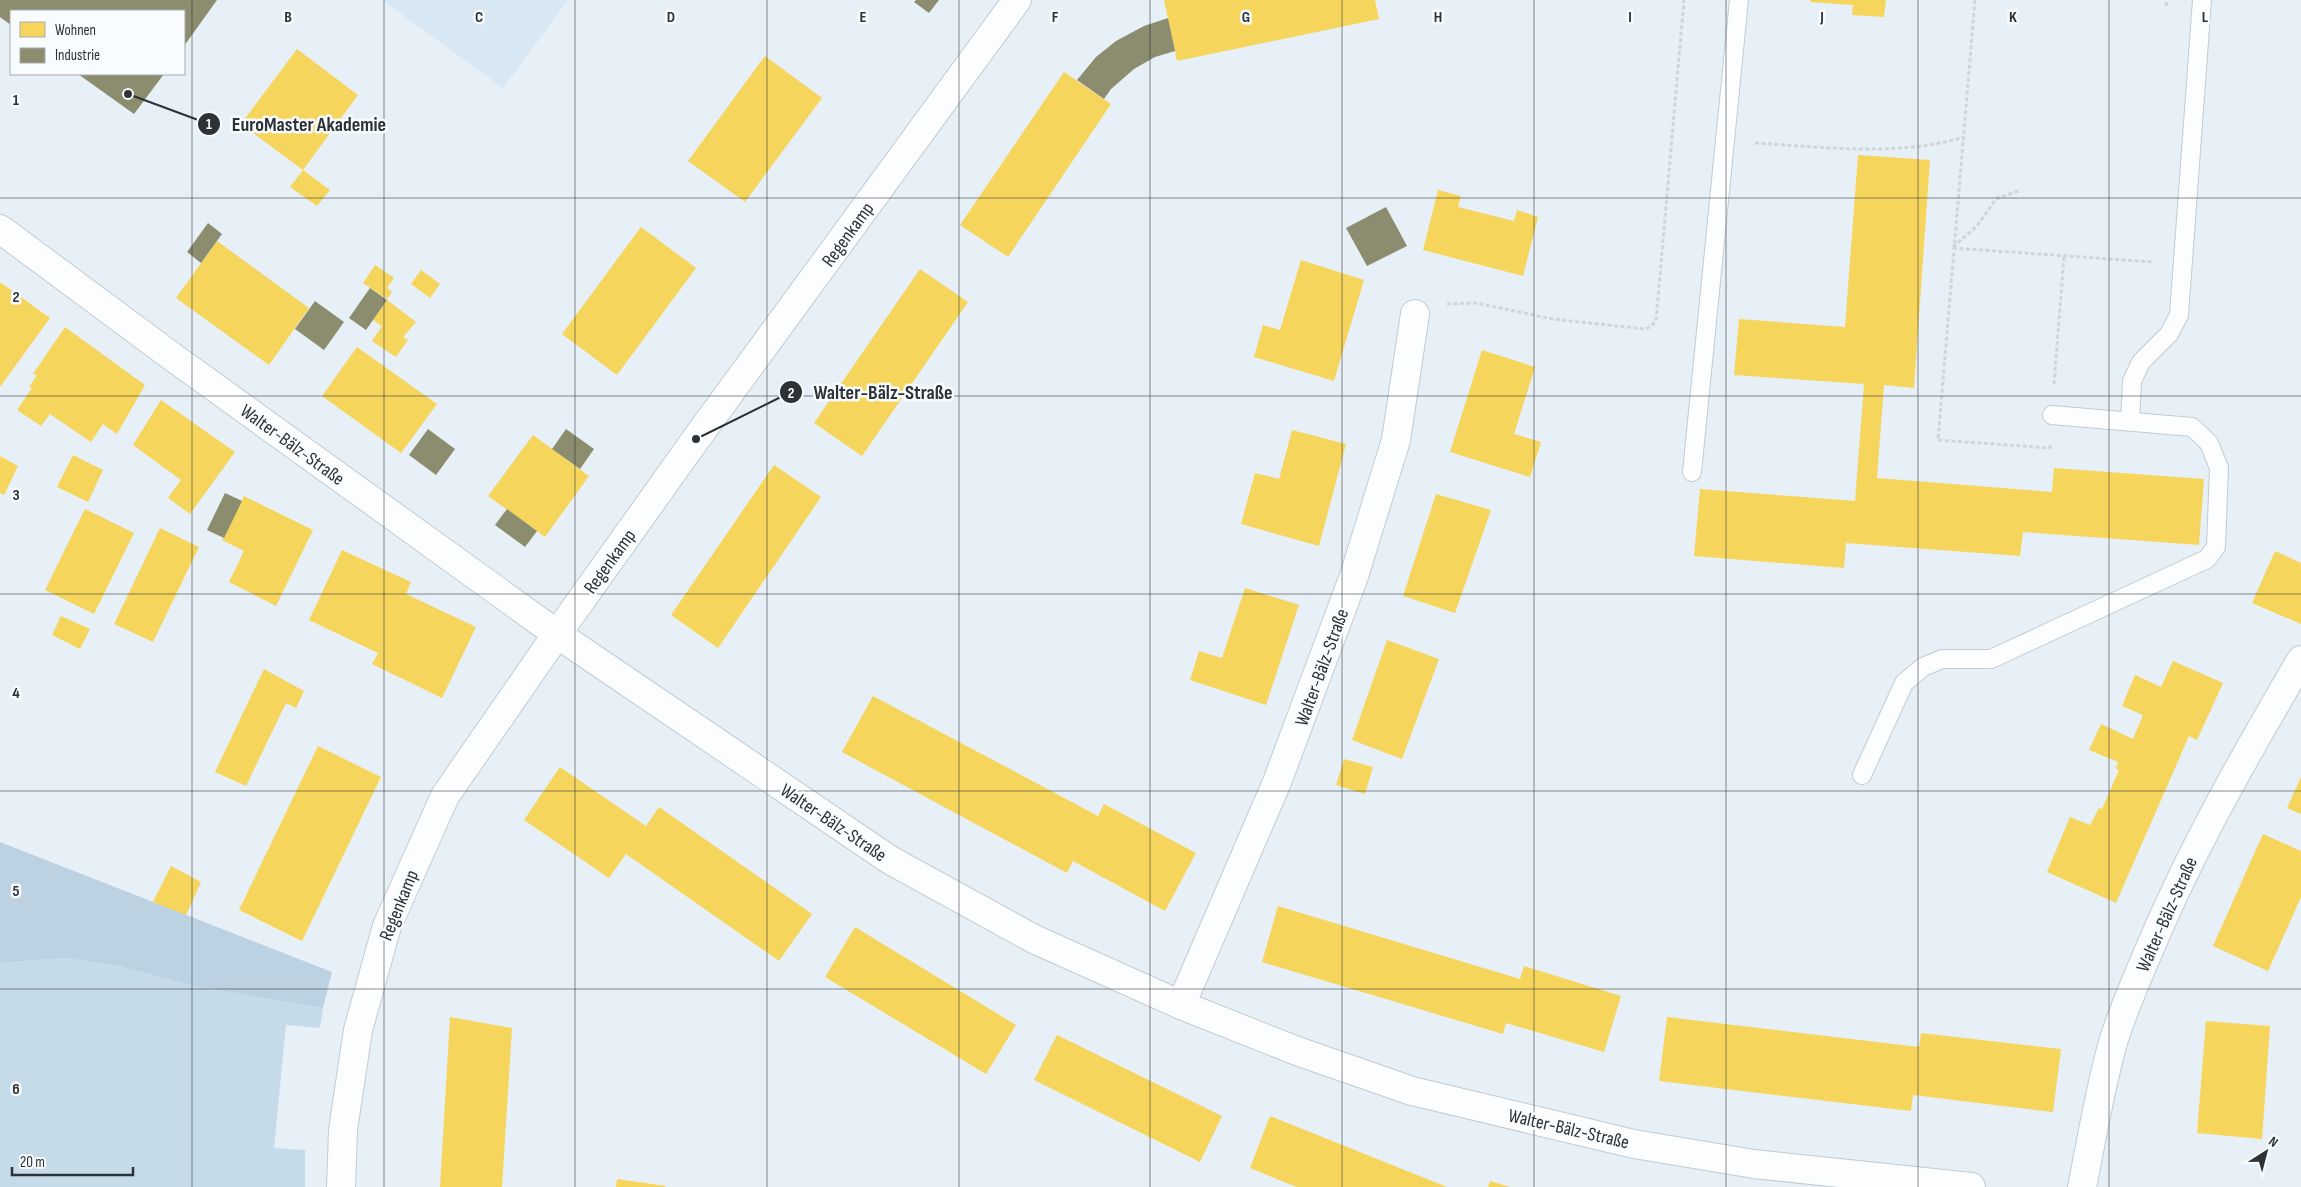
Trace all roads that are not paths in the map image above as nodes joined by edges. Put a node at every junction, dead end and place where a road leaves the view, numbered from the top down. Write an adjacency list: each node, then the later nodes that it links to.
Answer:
1 (1017, 0): 9 (street, Regenkamp)
2 (1739, 0): 8 (lane)
3 (2202, 0): 7 (lane)
4 (0, 229): 9 (street, Walter-Bälz-Straße)
5 (1415, 314): 12 (street, Walter-Bälz-Straße)
6 (2052, 415): 7 (lane)
7 (2130, 421): 11 (lane)
8 (1692, 472)
9 (556, 634): 12 (street, Walter-Bälz-Straße); 13 (street, Regenkamp)
10 (2301, 660): 15 (street, Walter-Bälz-Straße)
11 (1862, 775)
12 (1181, 1004): 14 (street, Walter-Bälz-Straße)
13 (342, 1187)
14 (1971, 1187)
15 (2082, 1187)

